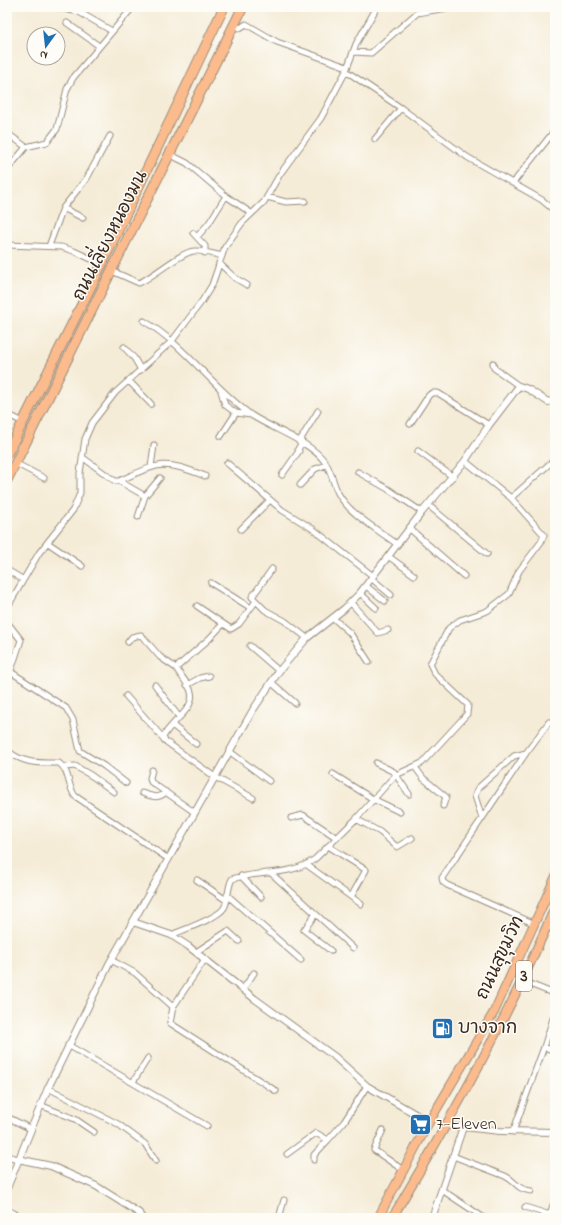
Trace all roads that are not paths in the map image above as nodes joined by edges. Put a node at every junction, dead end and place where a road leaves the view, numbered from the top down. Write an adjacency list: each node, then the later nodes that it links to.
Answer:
1 (55, 7): 10 (street)
2 (122, 7): 7 (street)
3 (224, 7): 15 (highway, ถนนเลี่ยงหนองมน)
4 (243, 7): 9 (highway, ถนนเลี่ยงหนองมน)
5 (377, 7): 12 (street)
6 (454, 7): 12 (street)
7 (131, 9): 10 (street)
8 (67, 23): 11 (street)
9 (234, 26): 13 (street); 17 (highway, ถนนเลี่ยงหนองมน)
10 (112, 31): 11 (street)
11 (100, 46): 21 (street)
12 (353, 52): 13 (street)
13 (346, 69): 14 (street); 26 (street)
14 (400, 108): 20 (street); 24 (street)
15 (167, 126): 17 (highway); 36 (highway, ถนนเลี่ยงหนองมน)
16 (555, 130): 24 (street)
17 (180, 132): 22 (highway, ถนนเลี่ยงหนองมน)
18 (7, 133): 21 (street)
19 (110, 136): 28 (street)
20 (375, 139)
21 (26, 147): 23 (street)
22 (169, 154): 25 (street); 38 (highway, ถนนเลี่ยงหนองมน)
23 (7, 170)
24 (513, 183): 29 (street)
25 (226, 196): 30 (street); 34 (street)
26 (267, 197): 27 (street); 30 (street)
27 (305, 201)
28 (63, 208): 31 (street); 33 (street)
29 (555, 211)
30 (251, 213): 35 (street)
31 (83, 218)
32 (7, 245): 33 (street)
33 (48, 246): 36 (street)
34 (205, 253): 35 (street); 38 (street)
35 (222, 256): 37 (street)
36 (102, 264): 54 (highway, ถนนเลี่ยงหนองมน)
37 (219, 264): 39 (street); 41 (street)
38 (112, 271): 65 (highway, ถนนเลี่ยงหนองมน)
39 (247, 285)
40 (144, 321): 41 (street)
41 (172, 342): 44 (street); 47 (street)
42 (124, 347): 44 (street)
43 (493, 364): 46 (street)
44 (141, 370): 45 (street)
45 (129, 381): 49 (street); 62 (street)
46 (519, 386): 48 (street); 56 (street)
47 (221, 391): 51 (street); 53 (street)
48 (555, 400)
49 (151, 404)
50 (318, 411): 58 (street)
51 (236, 413): 53 (street); 57 (street)
52 (7, 414): 54 (street)
53 (252, 415): 58 (street)
54 (23, 422): 61 (highway, ถนนเลี่ยงหนองมน)
55 (410, 424): 56 (street)
56 (489, 425): 64 (street)
57 (220, 436)
58 (300, 442): 67 (street); 70 (street)
59 (154, 445): 68 (street)
60 (418, 451): 72 (street)
61 (7, 454)
62 (82, 457): 76 (street); 86 (street)
63 (555, 459): 79 (street)
64 (465, 461): 72 (street); 79 (street)
65 (15, 463): 73 (street); 75 (highway, ถนนเลี่ยงหนองมน)
66 (227, 463): 80 (street)
67 (326, 465): 77 (street); 87 (street)
68 (151, 467): 71 (street); 76 (street)
69 (358, 472): 82 (street)
70 (282, 475)
71 (205, 476)
72 (453, 477): 81 (street)
73 (44, 478)
74 (160, 478): 78 (street)
75 (7, 480)
76 (119, 481): 78 (street)
77 (300, 485)
78 (146, 496): 83 (street)
79 (511, 498): 136 (street)
80 (270, 500): 85 (street); 95 (street)
81 (428, 505): 82 (street); 88 (street)
82 (422, 512): 84 (street)
83 (138, 518)
84 (409, 528): 87 (street); 94 (street)
85 (241, 529)
86 (48, 543): 90 (street); 96 (street)
87 (397, 544): 89 (street)
88 (487, 554)
89 (388, 556): 93 (street); 95 (street)
90 (82, 566)
91 (7, 570): 96 (street)
92 (272, 570): 101 (street)
93 (414, 575)
94 (464, 576)
95 (372, 577): 98 (street); 100 (street)
96 (22, 579): 105 (street)
97 (211, 583): 106 (street)
98 (366, 586): 99 (street); 102 (street)
99 (360, 593): 103 (street); 107 (street)
100 (391, 594)
101 (256, 601): 106 (street); 112 (street)
102 (385, 601)
103 (351, 603): 108 (street); 111 (street)
104 (197, 606): 110 (street)
105 (7, 608)
106 (251, 608): 110 (street)
107 (376, 608)
108 (333, 618): 112 (street); 115 (street)
109 (7, 622): 118 (street)
110 (223, 624): 116 (street)
111 (388, 630)
112 (307, 638): 117 (street)
113 (128, 642): 116 (street)
114 (250, 646): 117 (street)
115 (369, 662)
116 (176, 668): 123 (street)
117 (279, 671): 120 (street)
118 (11, 672): 121 (street); 142 (street)
119 (209, 676): 123 (street)
120 (271, 682): 125 (street); 132 (street)
121 (7, 683)
122 (155, 685): 126 (street)
123 (187, 685): 126 (street)
124 (126, 696): 129 (street)
125 (296, 703)
126 (179, 717): 128 (street)
127 (549, 722): 133 (street)
128 (172, 725): 129 (street); 130 (street)
129 (163, 738): 140 (street)
130 (196, 744)
131 (7, 750): 135 (street)
132 (229, 751): 140 (street); 141 (street)
133 (526, 753): 153 (street); 153 (street)
134 (376, 763): 139 (street)
135 (65, 767): 143 (street); 158 (street)
136 (415, 767): 139 (street); 149 (street)
137 (152, 770): 144 (street)
138 (333, 774): 148 (street)
139 (396, 775): 146 (street); 148 (street)
140 (215, 777): 147 (street); 150 (street)
141 (269, 781)
142 (126, 783)
143 (114, 792)
144 (166, 792): 145 (street); 150 (street)
145 (142, 793)
146 (409, 794)
147 (253, 798)
148 (374, 799): 151 (street); 154 (street)
149 (443, 806)
150 (194, 812): 158 (street)
151 (400, 812)
152 (291, 818): 155 (street)
153 (482, 818): 171 (street)
154 (356, 819): 155 (street); 156 (street)
155 (337, 838): 157 (street)
156 (412, 838)
157 (328, 846): 159 (street); 165 (street)
158 (167, 858): 170 (street)
159 (307, 865): 160 (street); 165 (street)
160 (272, 874): 161 (street); 169 (street)
161 (241, 876): 164 (street); 166 (street)
162 (555, 878): 171 (main road, ถนนสุขุมวิท / 3)
163 (197, 880): 166 (street)
164 (261, 897)
165 (351, 897): 167 (street)
166 (227, 898): 174 (street); 181 (street)
167 (360, 904)
168 (555, 907): 172 (main road, ถนนสุขุมวิท / 3)
169 (315, 915): 176 (street); 177 (street)
170 (133, 922): 174 (street); 180 (street)
171 (535, 924): 198 (main road, ถนนสุขุมวิท / 3)
172 (547, 926): 173 (street); 183 (main road, ถนนสุขุมวิท / 3)
173 (555, 930)
174 (171, 935): 178 (street)
175 (239, 941): 178 (street)
176 (353, 948)
177 (331, 951)
178 (196, 952): 179 (street)
179 (205, 959): 184 (street); 186 (street)
180 (111, 960): 186 (street); 188 (street)
181 (301, 960)
182 (254, 973): 184 (street)
183 (522, 981): 185 (street); 199 (main road, ถนนสุขุมวิท / 3)
184 (243, 989): 193 (street)
185 (555, 994)
186 (173, 1007): 195 (street)
187 (555, 1012): 189 (street)
188 (68, 1045): 192 (street); 194 (street)
189 (544, 1047): 190 (street); 205 (street)
190 (555, 1051)
191 (148, 1058): 192 (street)
192 (133, 1082): 200 (street)
193 (367, 1086): 198 (street); 207 (street)
194 (48, 1088): 196 (street); 213 (street)
195 (276, 1091)
196 (40, 1105): 202 (street); 204 (street)
197 (7, 1117): 202 (street)
198 (429, 1122): 199 (main road); 214 (main road, ถนนสุขุมวิท / 3)
199 (445, 1125): 201 (street); 226 (main road, ถนนสุขุมวิท / 3)
200 (207, 1126)
201 (463, 1127): 205 (street); 210 (street)
202 (31, 1129): 211 (street)
203 (383, 1130): 214 (street)
204 (94, 1132)
205 (513, 1132): 206 (street)
206 (555, 1132)
207 (328, 1140): 208 (street); 212 (street)
208 (287, 1154)
209 (7, 1156): 211 (street)
210 (453, 1156): 216 (street); 217 (street)
211 (18, 1159): 215 (street); 223 (street)
212 (314, 1160)
213 (156, 1161)
214 (403, 1170): 225 (main road, ถนนสุขุมวิท / 3)
215 (7, 1188)
216 (442, 1190): 227 (street); 228 (street)
217 (531, 1191)
218 (284, 1200): 224 (street)
219 (555, 1205): 220 (street)
220 (525, 1207)
221 (7, 1210): 222 (street)
222 (24, 1218)
223 (143, 1218)
224 (279, 1218)
225 (378, 1218)
226 (392, 1218)
227 (433, 1218)
228 (484, 1218)

